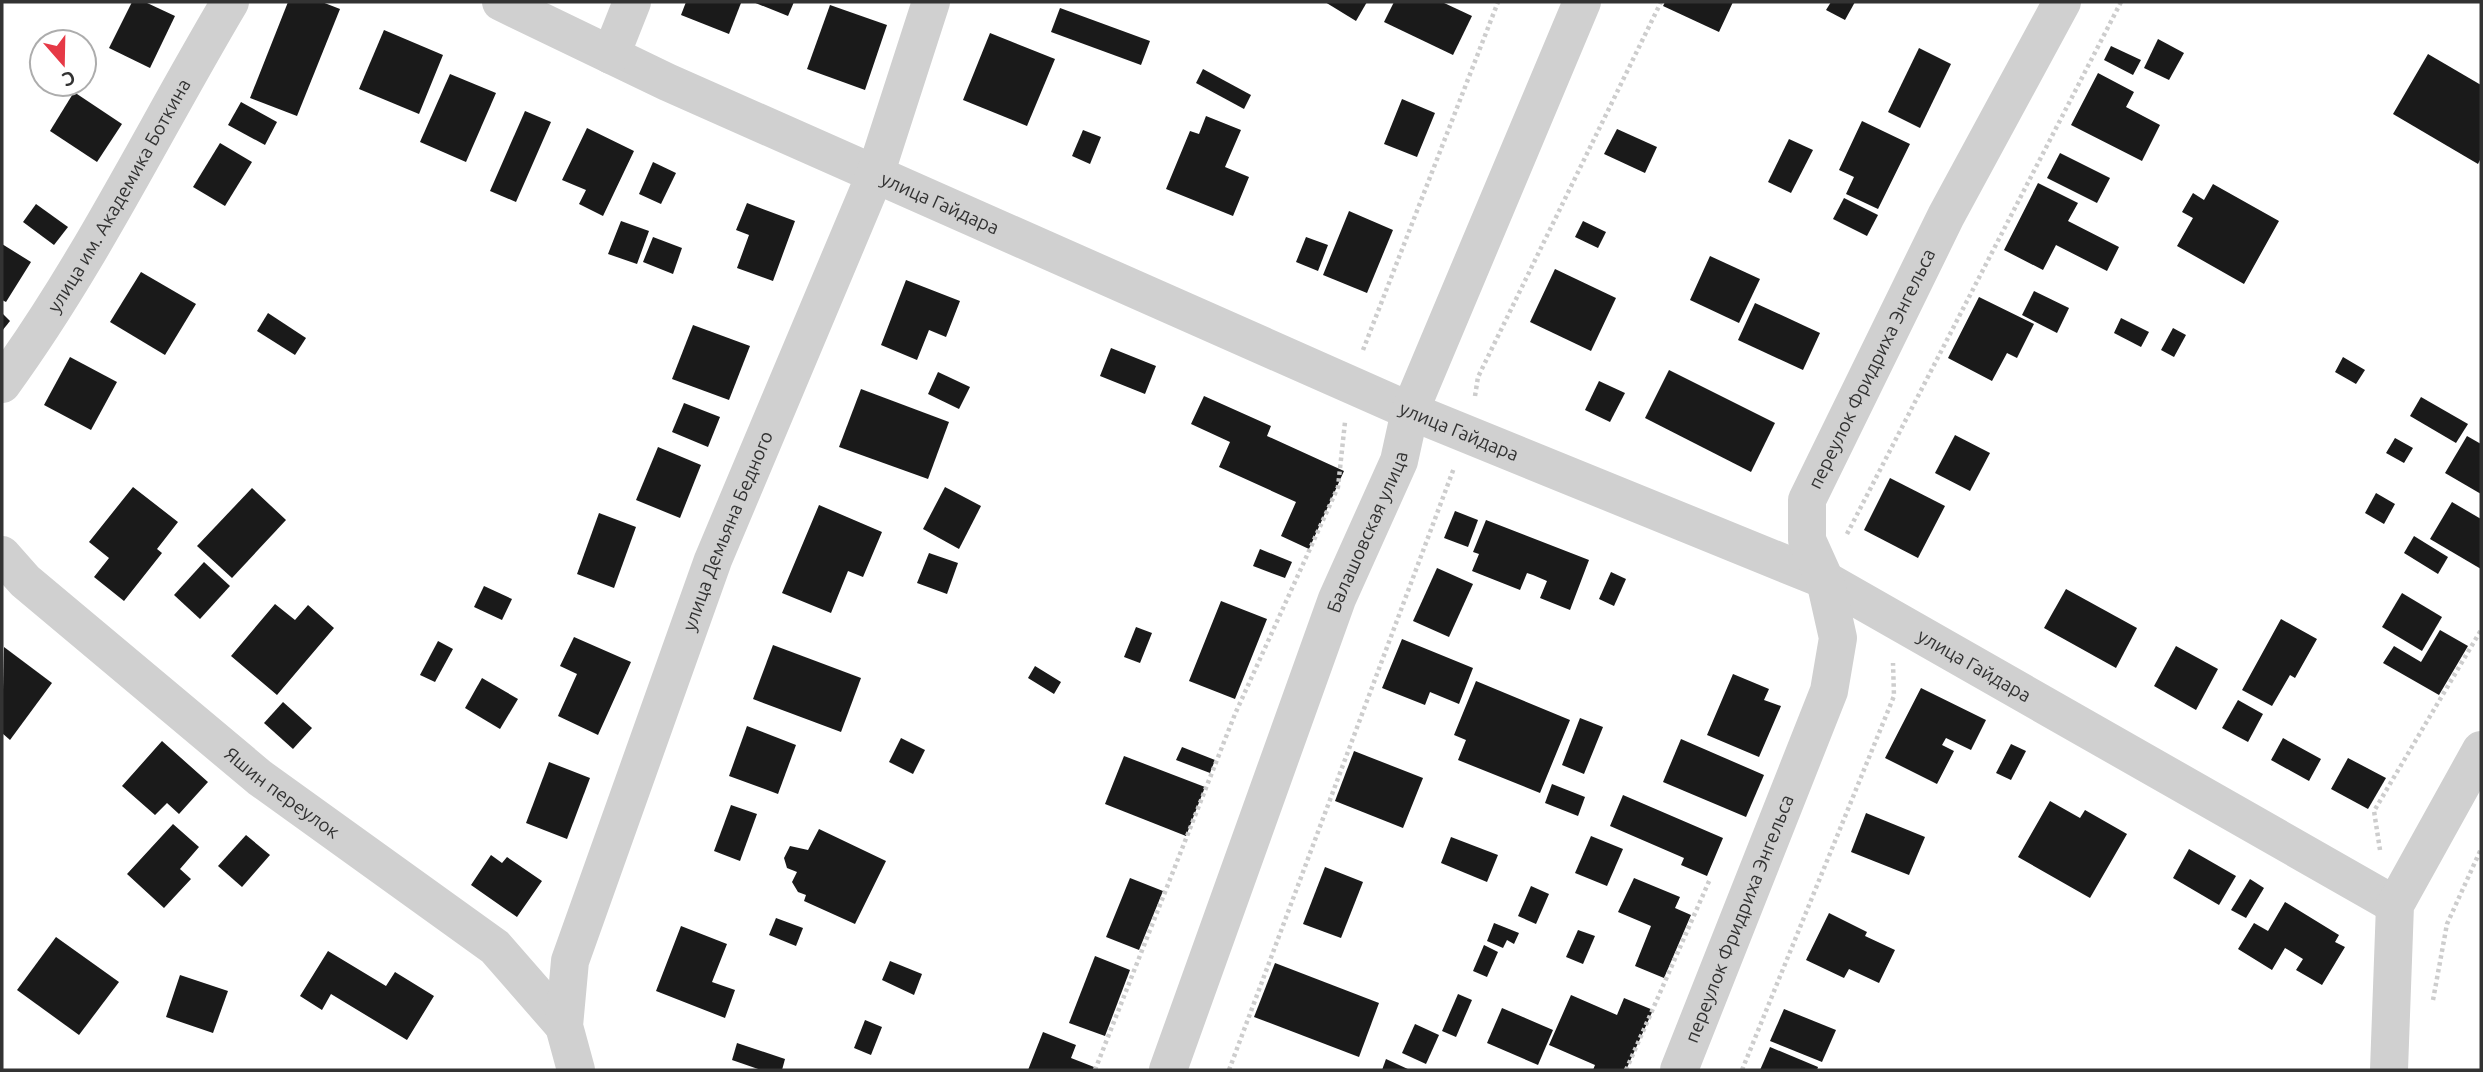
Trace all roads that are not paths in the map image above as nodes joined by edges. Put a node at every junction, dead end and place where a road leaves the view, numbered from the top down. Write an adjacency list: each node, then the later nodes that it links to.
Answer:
1 (230, 2): 9 (street, улица им. Академика Боткина)
2 (501, 2): 7 (street, улица Гайдара)
3 (632, 2): 7 (street)
4 (931, 2): 8 (street, улица Демьяна Бедного)
5 (1582, 2): 10 (street, Балашовская улица)
6 (2063, 2): 12 (street, переулок Фридриха Энгельса)
7 (611, 55): 8 (street, улица Гайдара)
8 (875, 175): 10 (street, улица Гайдара); 15 (street, улица Демьяна Бедного)
9 (2, 384)
10 (1410, 411): 12 (street, улица Гайдара); 17 (street, Балашовская улица)
11 (2, 555): 15 (street, Яшин переулок)
12 (1825, 580): 14 (street, улица Гайдара); 18 (street, переулок Фридриха Энгельса)
13 (2481, 750): 14 (street)
14 (2395, 905): 19 (street)
15 (564, 1026): 16 (street, улица Демьяна Бедного)
16 (576, 1070)
17 (1168, 1070)
18 (1679, 1070)
19 (2389, 1070)

